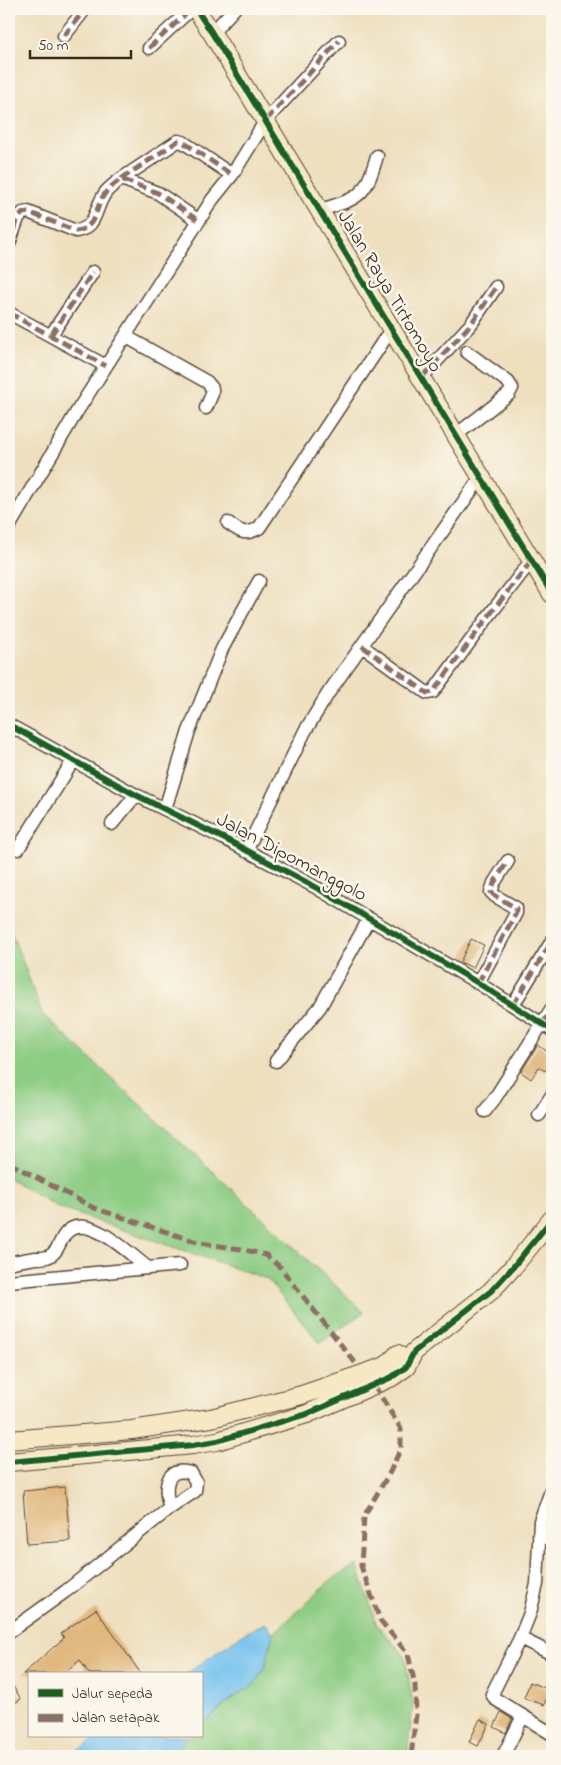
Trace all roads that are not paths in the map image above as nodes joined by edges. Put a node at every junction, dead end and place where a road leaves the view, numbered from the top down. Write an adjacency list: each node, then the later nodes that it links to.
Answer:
1 (85, 9): 6 (street)
2 (191, 9): 8 (street)
3 (196, 9): 5 (street, Jalan Raya Tirtomoyo)
4 (234, 9): 5 (street)
5 (212, 33): 9 (street, Jalan Raya Tirtomoyo)
6 (64, 36)
7 (339, 41): 9 (street)
8 (149, 48)
9 (266, 120): 11 (street); 13 (street, Jalan Raya Tirtomoyo)
10 (377, 156): 13 (street)
11 (232, 175): 12 (street); 14 (street)
12 (121, 178): 14 (street); 15 (street)
13 (320, 210): 19 (street, Jalan Raya Tirtomoyo)
14 (199, 221): 21 (street)
15 (9, 244)
16 (92, 272): 20 (street)
17 (496, 287): 24 (street)
18 (9, 313): 20 (street)
19 (392, 328): 24 (street, Jalan Raya Tirtomoyo); 28 (street)
20 (51, 335): 23 (street)
21 (125, 336): 23 (street); 25 (street)
22 (467, 352): 26 (street)
23 (106, 366): 29 (street)
24 (422, 377): 26 (street, Jalan Raya Tirtomoyo)
25 (206, 408)
26 (456, 435): 27 (street, Jalan Raya Tirtomoyo)
27 (481, 477): 30 (street, Jalan Raya Tirtomoyo); 33 (street)
28 (228, 523)
29 (9, 527)
30 (531, 561): 32 (street, Jalan Raya Tirtomoyo); 33 (street)
31 (260, 581): 37 (street)
32 (552, 594)
33 (362, 646): 40 (street)
34 (9, 725): 35 (street, Jalan Dipomanggolo)
35 (72, 760): 36 (street, Jalan Dipomanggolo); 39 (street)
36 (136, 795): 37 (street, Jalan Dipomanggolo); 38 (street)
37 (164, 809): 40 (street, Jalan Dipomanggolo)
38 (112, 824)
39 (18, 848)
40 (246, 851): 42 (street, Jalan Dipomanggolo)
41 (508, 861): 44 (street)
42 (369, 919): 44 (street, Jalan Dipomanggolo); 48 (street)
43 (552, 941): 45 (street)
44 (478, 983): 45 (street, Jalan Dipomanggolo)
45 (513, 1005): 47 (street, Jalan Dipomanggolo)
46 (552, 1008): 47 (street)
47 (547, 1028): 50 (street)
48 (276, 1061)
49 (552, 1095): 51 (street)
50 (485, 1111)
51 (538, 1115)
52 (552, 1219): 57 (street)
53 (9, 1263): 55 (street)
54 (180, 1265): 55 (street)
55 (148, 1268): 56 (street)
56 (9, 1281)
57 (416, 1351): 58 (street); 60 (street)
58 (211, 1418): 59 (street); 60 (street)
59 (9, 1440)
60 (217, 1441): 61 (street)
61 (9, 1462)
62 (552, 1488): 64 (street)
63 (170, 1508): 66 (street)
64 (539, 1534): 65 (street); 67 (street)
65 (552, 1538)
66 (9, 1632)
67 (520, 1638): 68 (street); 69 (street)
68 (552, 1654)
69 (523, 1716): 70 (street); 71 (street)
70 (552, 1734)
71 (503, 1756)

